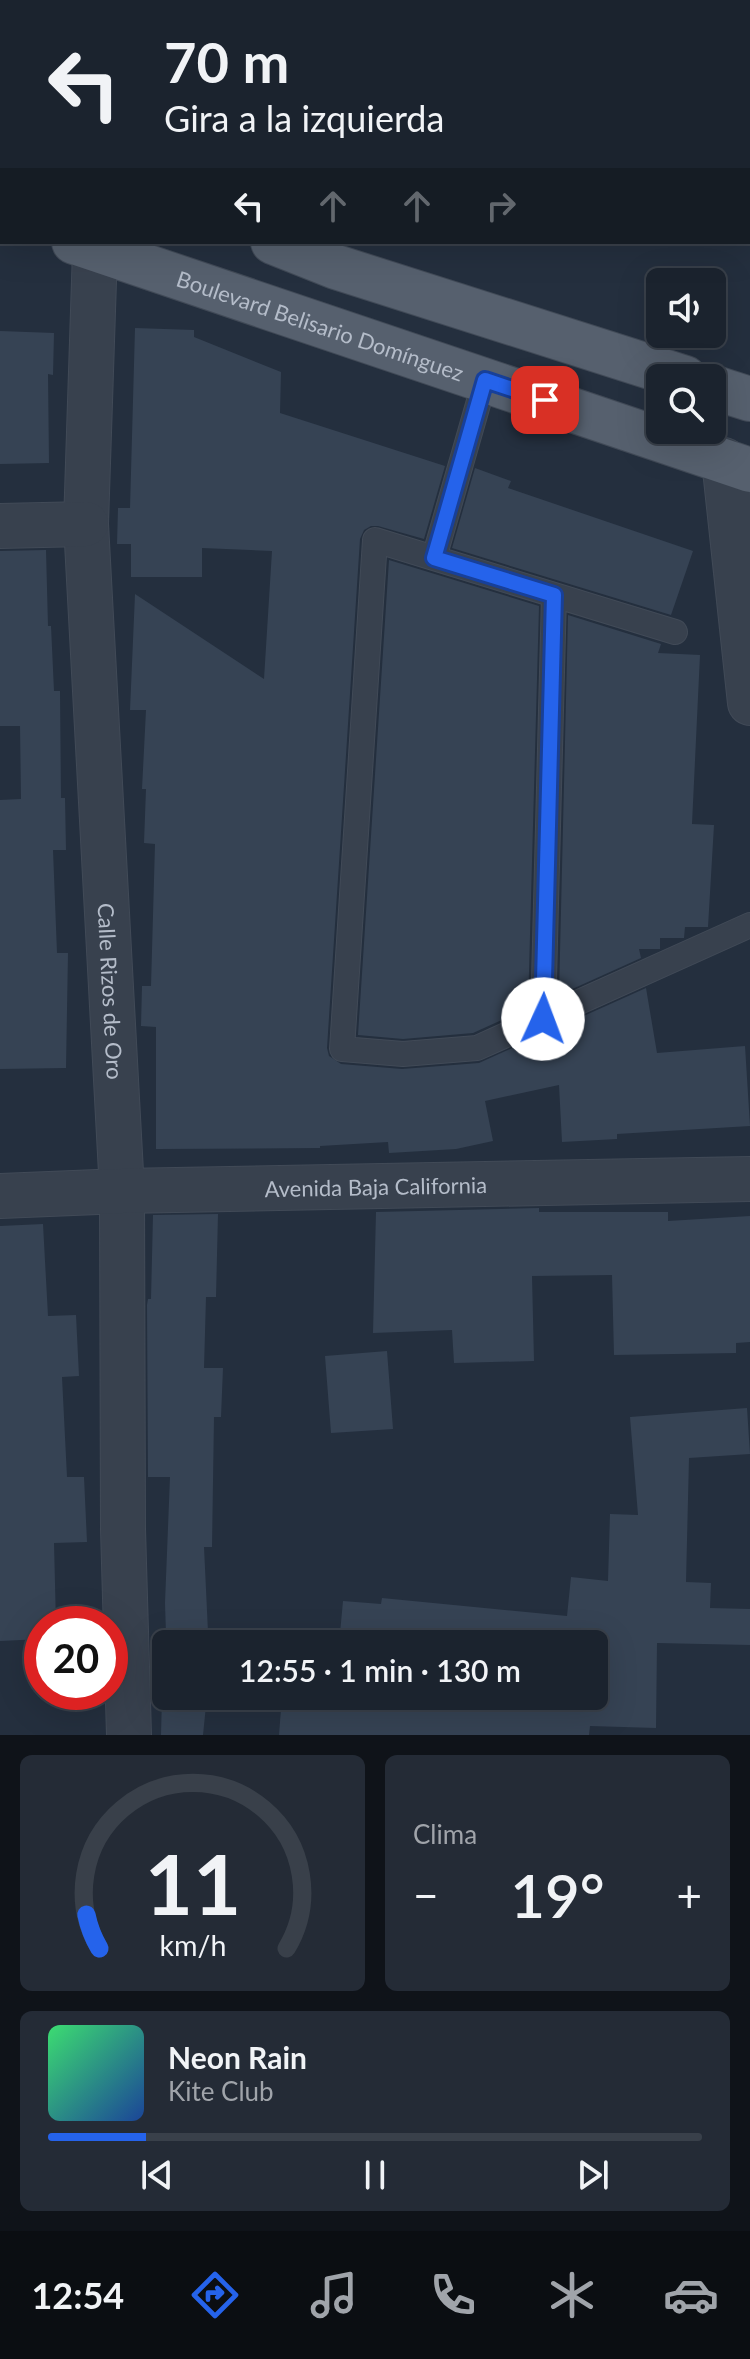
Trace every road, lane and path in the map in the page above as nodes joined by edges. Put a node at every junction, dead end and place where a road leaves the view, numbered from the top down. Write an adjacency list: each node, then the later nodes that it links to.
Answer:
1 (284, 244): 3 (main road)
2 (84, 246): 5 (main road, Boulevard Belisario Domínguez); 9 (street, Calle Rizos de Oro)
3 (338, 254): 4 (main road)
4 (646, 364)
5 (485, 380): 8 (main road, Boulevard Belisario Domínguez); 11 (lane)
6 (726, 391): 7 (main road)
7 (750, 399)
8 (737, 465): 14 (street)
9 (86, 524): 10 (street); 18 (street, Calle Rizos de Oro)
10 (0, 526)
11 (434, 558): 12 (lane); 16 (lane)
12 (554, 595): 13 (lane); 16 (lane)
13 (675, 632)
14 (750, 703)
15 (750, 925): 16 (lane)
16 (543, 1019)
17 (750, 1179): 18 (street, Avenida Baja California)
18 (122, 1191): 19 (street, Avenida Baja California); 20 (street, Calle Rizos de Oro)
19 (0, 1196)
20 (129, 1735)

